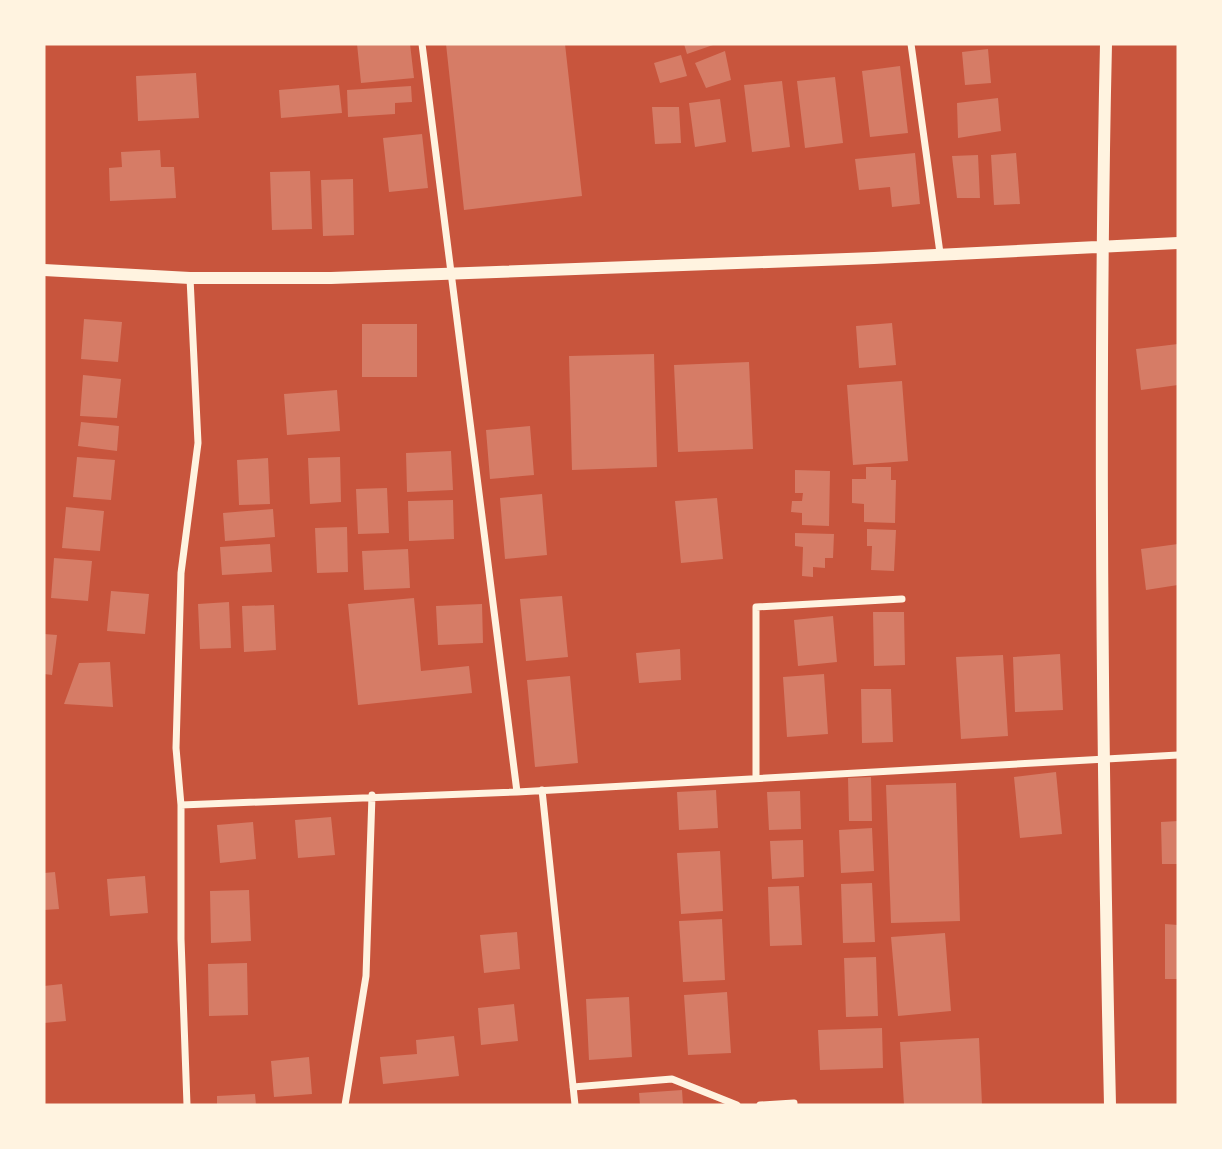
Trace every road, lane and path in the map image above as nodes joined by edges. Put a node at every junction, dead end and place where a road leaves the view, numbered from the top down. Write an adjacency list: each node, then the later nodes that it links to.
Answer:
1 (422, 44): 8 (street)
2 (911, 44): 6 (street)
3 (1106, 44): 5 (street)
4 (1178, 243): 5 (street)
5 (1102, 245): 6 (street); 12 (street)
6 (940, 253): 8 (street)
7 (44, 270): 9 (street)
8 (451, 273): 9 (street); 15 (street)
9 (190, 278): 17 (street)
10 (901, 599): 13 (street)
11 (1178, 755): 12 (street)
12 (1102, 758): 13 (street); 25 (street)
13 (756, 778): 14 (street)
14 (542, 790): 15 (street); 18 (street)
15 (517, 792): 16 (street)
16 (372, 795): 17 (street); 21 (street)
17 (181, 805): 20 (street)
18 (573, 1087): 22 (street); 23 (street)
19 (794, 1103): 24 (street)
20 (187, 1105)
21 (345, 1105)
22 (575, 1105)
23 (737, 1105)
24 (760, 1105)
25 (1110, 1105)

